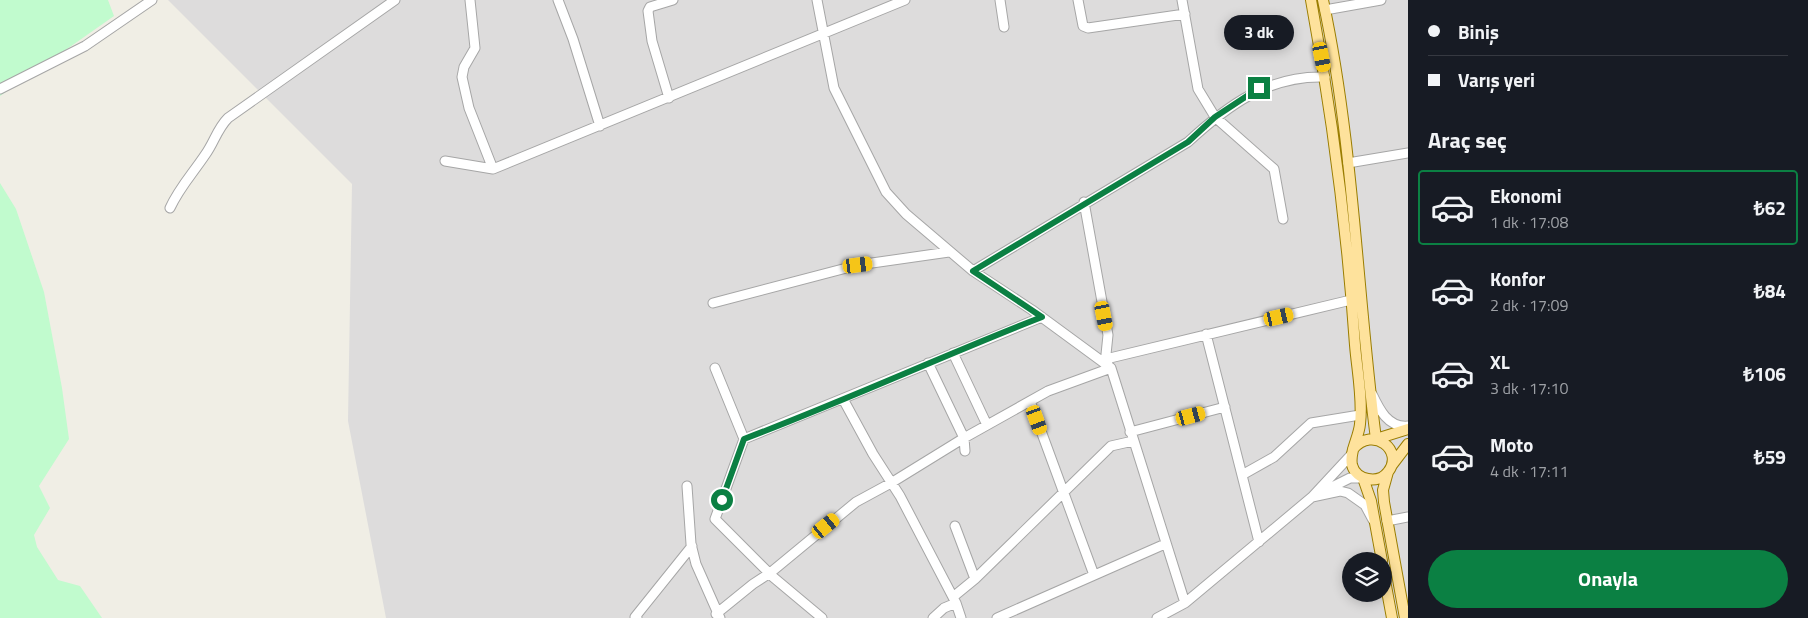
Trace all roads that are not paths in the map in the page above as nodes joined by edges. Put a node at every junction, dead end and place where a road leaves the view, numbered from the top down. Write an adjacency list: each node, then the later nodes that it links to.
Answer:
1 (152, 0): 18 (street)
2 (395, 0): 27 (street)
3 (470, 0): 25 (street)
4 (558, 0): 21 (street)
5 (673, 0): 19 (street)
6 (817, 0): 16 (street)
7 (905, 0): 16 (street)
8 (1000, 0): 15 (street)
9 (1078, 0): 14 (street)
10 (1182, 0): 14 (street)
11 (1310, 0): 17 (main road)
12 (1380, 0): 13 (street)
13 (1324, 5): 24 (main road)
14 (1185, 14): 20 (street)
15 (1004, 27)
16 (824, 35): 19 (street); 29 (street)
17 (1325, 76): 20 (street); 31 (main road)
18 (0, 89)
19 (669, 98): 21 (street)
20 (1215, 117): 26 (street); 28 (street)
21 (600, 126): 25 (street)
22 (1408, 153): 24 (street)
23 (445, 161): 25 (street)
24 (1348, 163): 39 (main road)
25 (493, 169)
26 (1084, 202): 30 (street); 37 (street)
27 (170, 208)
28 (1283, 219)
29 (949, 252): 30 (street); 32 (street)
30 (973, 271): 33 (street)
31 (1352, 300): 34 (street); 43 (main road)
32 (713, 303)
33 (1042, 317): 35 (street); 37 (street)
34 (1206, 334): 37 (street); 42 (street)
35 (953, 352): 36 (street); 44 (street)
36 (928, 363): 40 (street); 47 (street)
37 (1108, 366): 41 (street); 46 (street)
38 (715, 368): 48 (street)
39 (1371, 393): 45 (street); 49 (main road)
40 (843, 398): 48 (street); 56 (street)
41 (1030, 401): 44 (street); 58 (street)
42 (1225, 407): 46 (street); 54 (street)
43 (1360, 415): 52 (main road); 54 (street)
44 (986, 425): 47 (street)
45 (1408, 428): 49 (main road)
46 (1132, 437): 58 (street); 65 (street)
47 (964, 438): 51 (street); 56 (street)
48 (744, 439): 68 (street)
49 (1376, 439): 52 (main road); 53 (main road)
50 (1408, 444): 53 (main road)
51 (964, 451)
52 (1352, 452): 55 (main road); 59 (street)
53 (1390, 469): 55 (main road); 61 (main road)
54 (1242, 474): 64 (street)
55 (1363, 478): 59 (street); 62 (main road)
56 (891, 484): 68 (street); 71 (street)
57 (687, 486): 66 (street)
58 (1063, 494): 69 (street); 70 (street)
59 (1312, 497): 62 (street); 64 (street)
60 (1408, 517): 61 (street)
61 (1387, 521): 82 (main road)
62 (1376, 525): 67 (main road)
63 (955, 526): 70 (street)
64 (1259, 542): 73 (street)
65 (1164, 544): 69 (street); 73 (street)
66 (692, 546): 74 (street); 75 (street)
67 (1380, 552)
68 (770, 573): 74 (street); 76 (street)
69 (1094, 575): 79 (street)
70 (975, 579): 71 (street)
71 (954, 600): 77 (street); 78 (street)
72 (1389, 602): 81 (main road)
73 (1184, 603): 80 (street)
74 (718, 616)
75 (636, 618)
76 (822, 618)
77 (933, 618)
78 (961, 618)
79 (997, 618)
80 (1157, 618)
81 (1392, 618)
82 (1405, 618)

